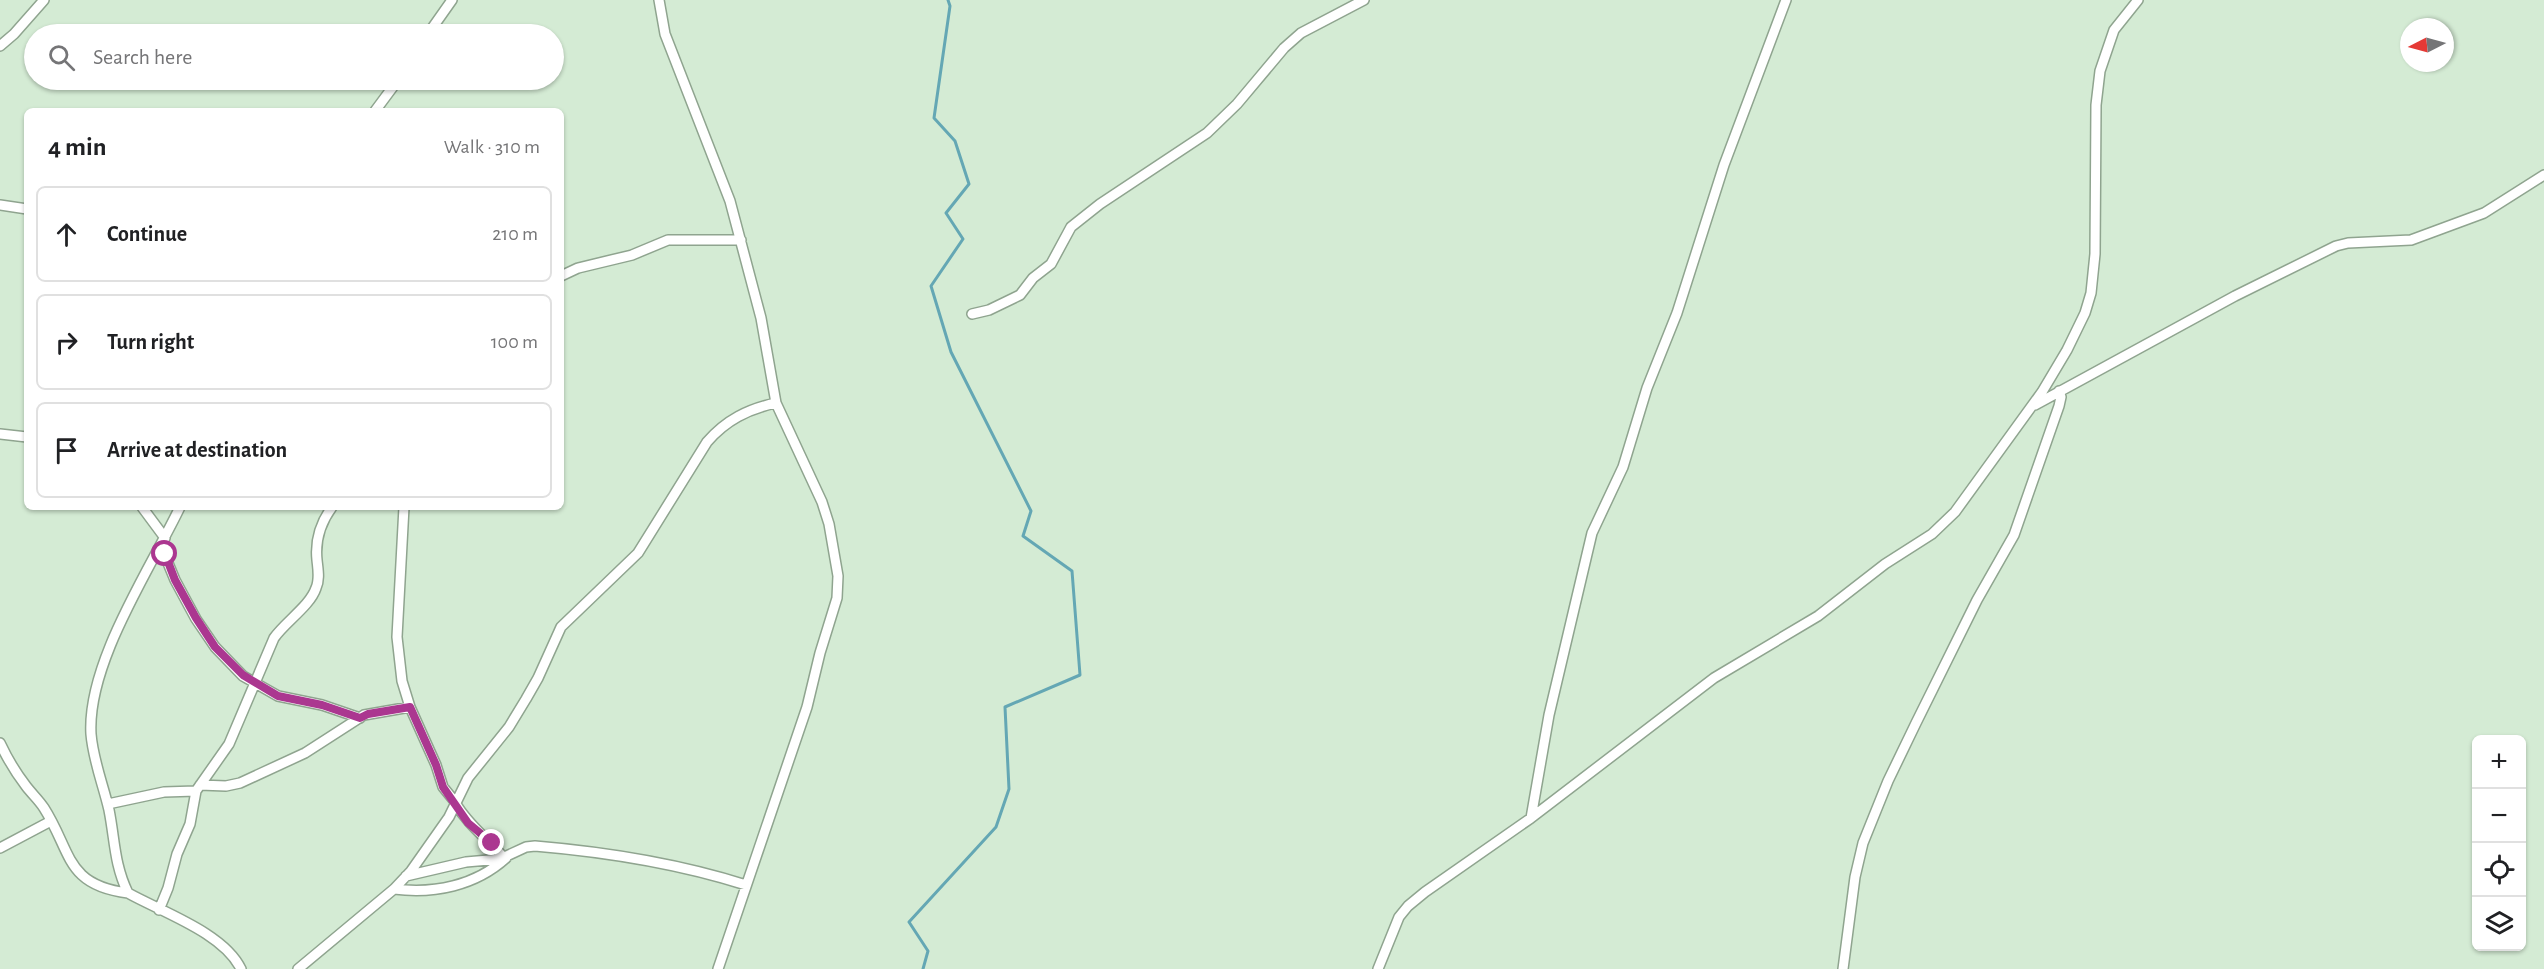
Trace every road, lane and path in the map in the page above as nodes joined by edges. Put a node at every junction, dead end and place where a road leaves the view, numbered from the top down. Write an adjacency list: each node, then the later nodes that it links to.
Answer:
1 (44, 0): 8 (street)
2 (452, 0): 7 (street)
3 (659, 0): 14 (street)
4 (1364, 0): 16 (street)
5 (1786, 0): 34 (street)
6 (2138, 0): 19 (street)
7 (435, 24)
8 (0, 46)
9 (391, 90): 10 (street)
10 (377, 108)
11 (2544, 175): 17 (street)
12 (0, 205): 13 (street)
13 (24, 208)
14 (741, 240): 15 (street); 18 (street)
15 (564, 275)
16 (972, 314)
17 (2058, 392): 19 (street); 47 (street)
18 (776, 403): 33 (street); 39 (street)
19 (2027, 410): 34 (street)
20 (0, 434): 21 (street)
21 (24, 438)
22 (144, 510): 26 (street)
23 (179, 510): 26 (street)
24 (330, 510): 27 (street)
25 (404, 510): 28 (street)
26 (163, 542): 27 (street); 32 (street)
27 (255, 684): 29 (street); 31 (street)
28 (410, 707): 29 (street); 33 (street)
29 (360, 718): 31 (street)
30 (0, 743): 35 (street)
31 (198, 788): 32 (street); 42 (street)
32 (108, 804): 41 (street)
33 (456, 804): 37 (street); 38 (street)
34 (1531, 818): 46 (street)
35 (51, 821): 36 (street); 41 (street)
36 (0, 848)
37 (507, 857): 38 (street); 39 (street); 40 (street)
38 (406, 876): 40 (street)
39 (746, 885): 45 (street)
40 (394, 889): 44 (street)
41 (128, 893): 42 (street)
42 (159, 910): 43 (street)
43 (241, 969)
44 (298, 969)
45 (718, 969)
46 (1378, 969)
47 (1843, 969)

